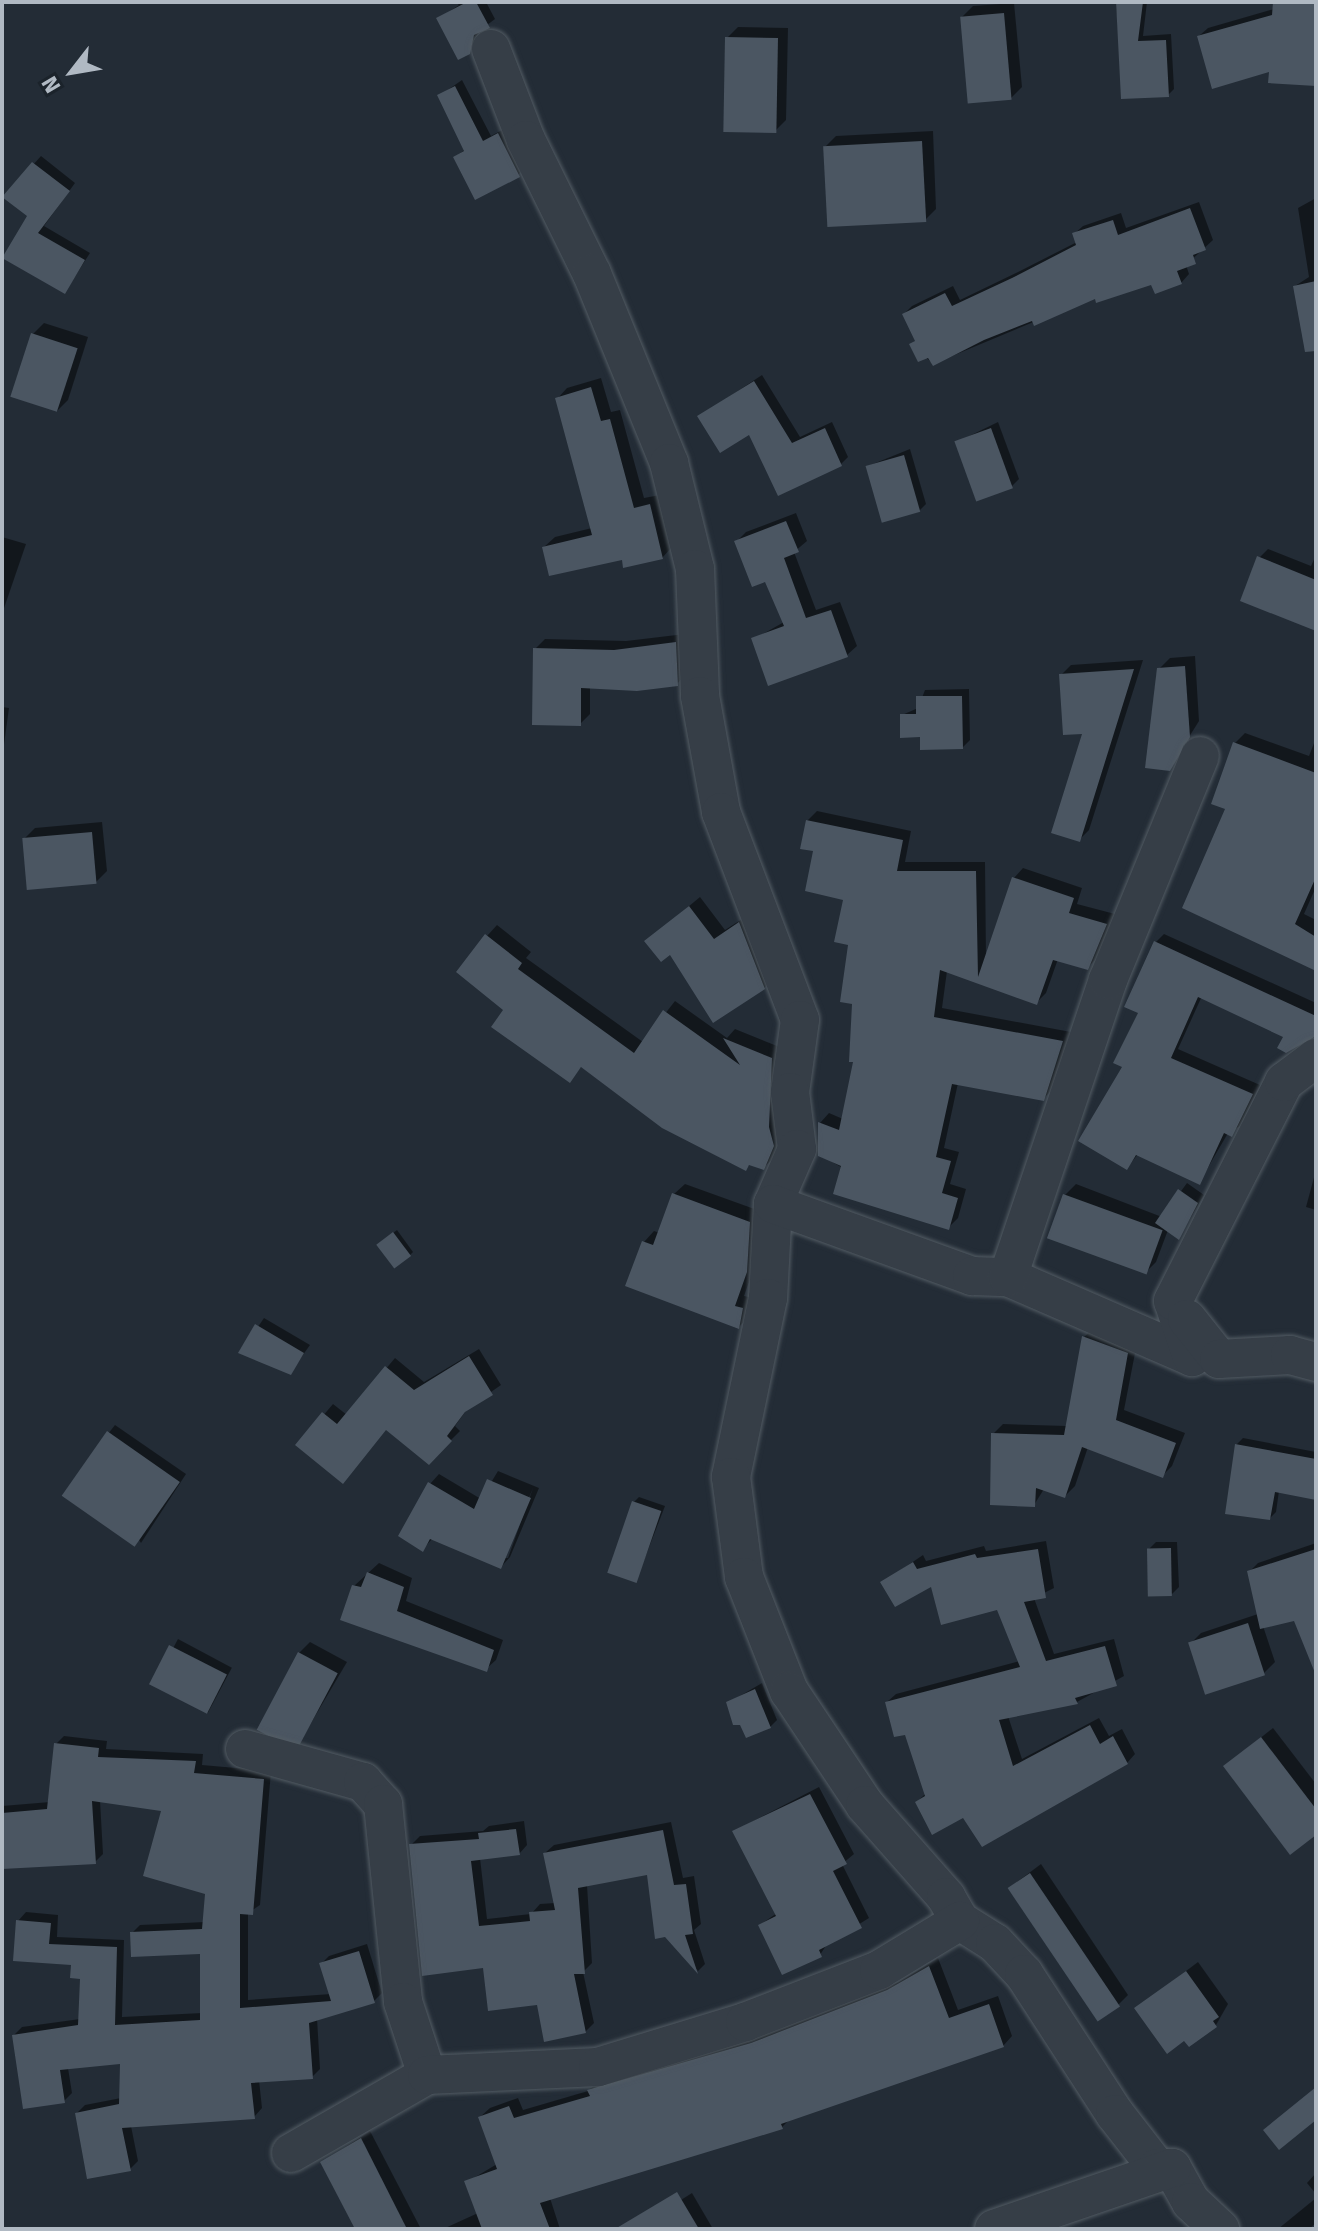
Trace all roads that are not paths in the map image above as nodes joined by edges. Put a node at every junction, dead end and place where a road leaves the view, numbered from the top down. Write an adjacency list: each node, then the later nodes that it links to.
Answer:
1 (491, 49): 4 (street)
2 (1200, 756): 5 (street)
3 (1316, 1058): 6 (street)
4 (773, 1204): 5 (street); 9 (street)
5 (1008, 1277): 6 (street)
6 (1173, 1301): 7 (street)
7 (1316, 1362)
8 (245, 1749): 10 (street)
9 (960, 1921): 10 (street); 12 (street)
10 (427, 2075): 11 (street)
11 (291, 2153)
12 (1172, 2168): 13 (street); 14 (street)
13 (994, 2229)
14 (1220, 2229)

